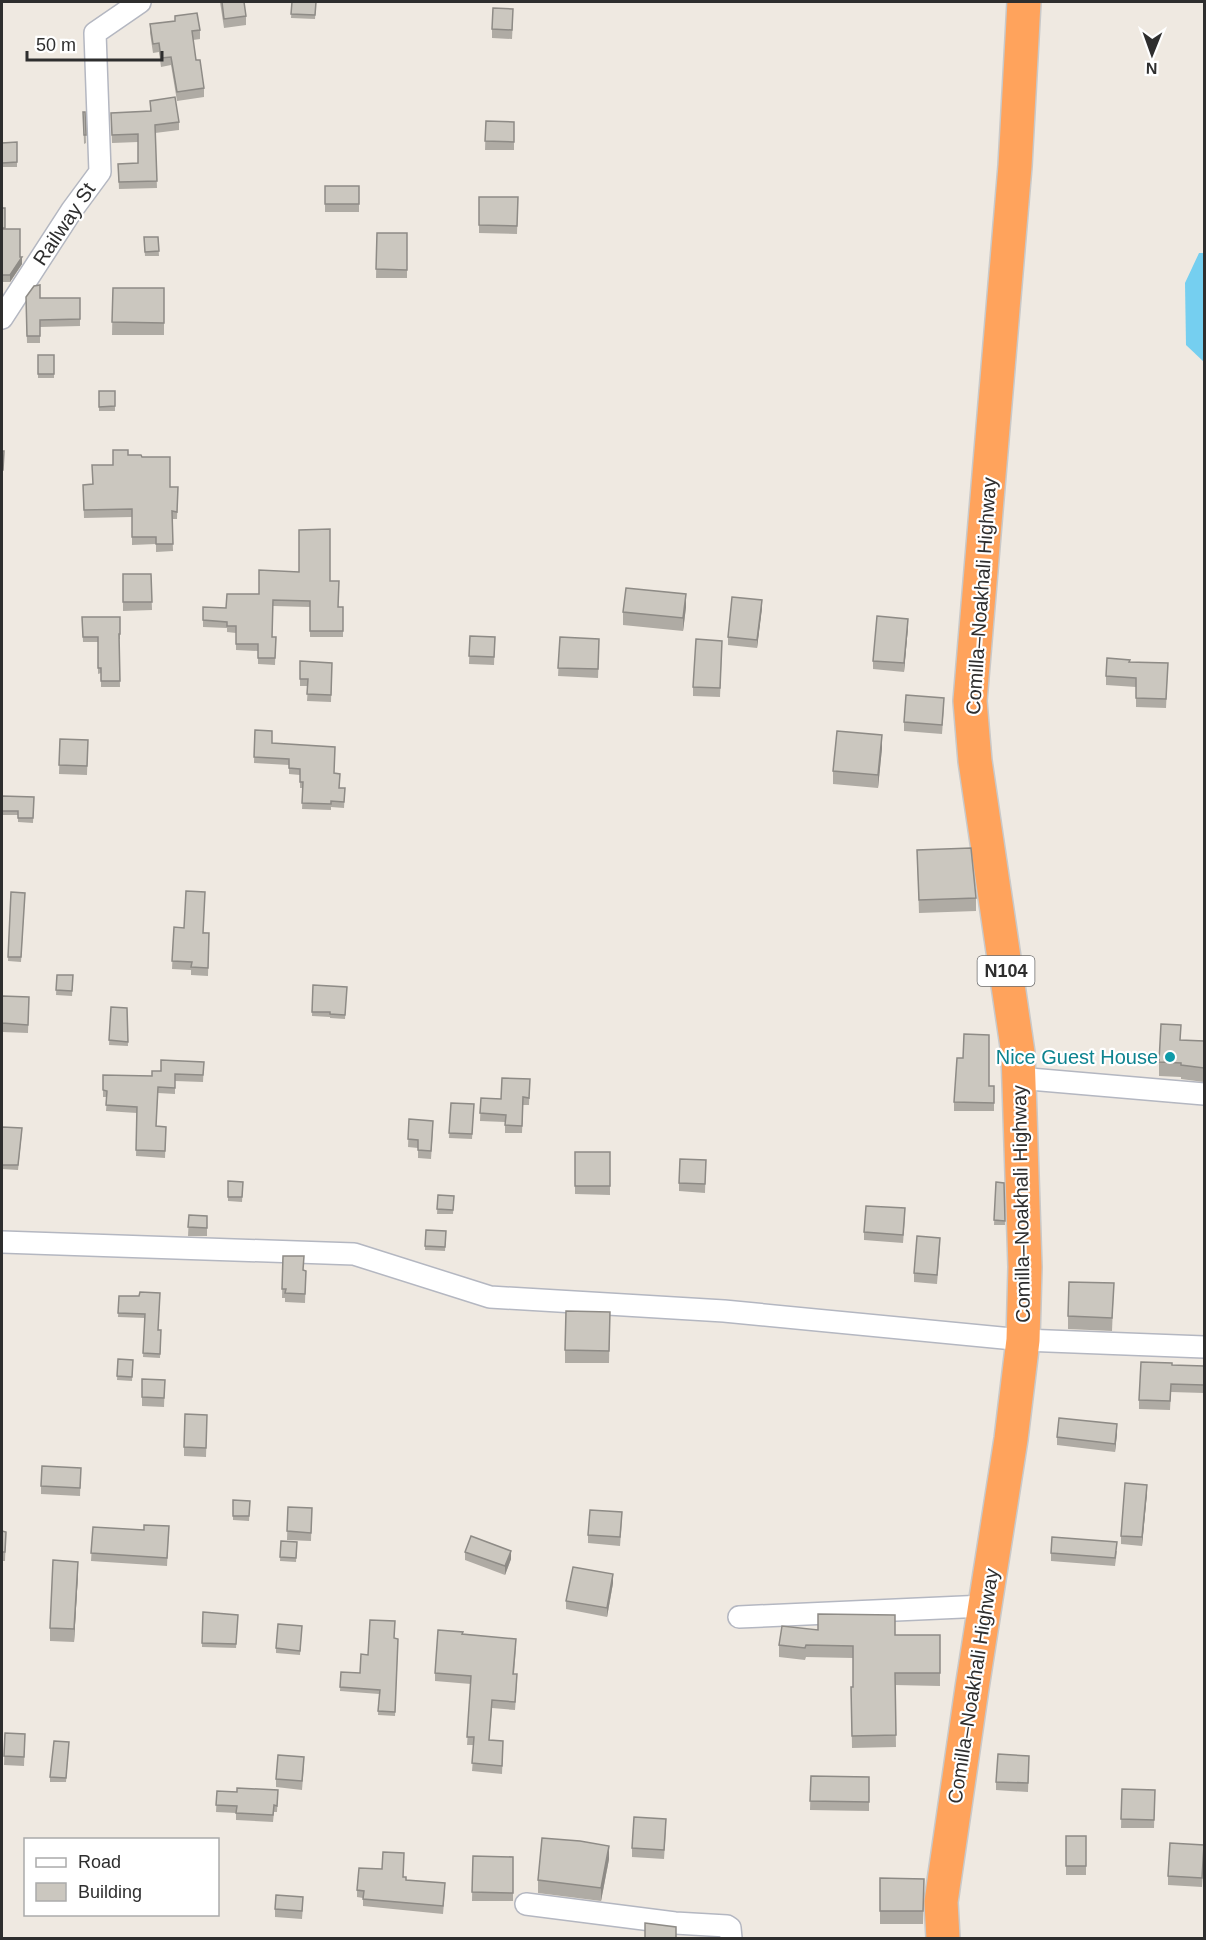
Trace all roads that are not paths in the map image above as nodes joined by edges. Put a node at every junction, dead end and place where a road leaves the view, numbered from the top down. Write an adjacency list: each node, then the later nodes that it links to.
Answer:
1 (140, 2): 3 (street, Railway St)
2 (1024, 2): 4 (highway, Comilla–Noakhali Highway / N104)
3 (2, 318)
4 (1018, 1078): 5 (street); 7 (highway, Comilla–Noakhali Highway / N104)
5 (1204, 1094)
6 (2, 1242): 7 (street)
7 (1023, 1340): 8 (street); 9 (highway, Comilla–Noakhali Highway / N104)
8 (1204, 1347)
9 (985, 1605): 10 (street); 13 (highway, Comilla–Noakhali Highway / N104)
10 (739, 1617)
11 (526, 1904): 12 (street)
12 (732, 1938)
13 (943, 1938)

